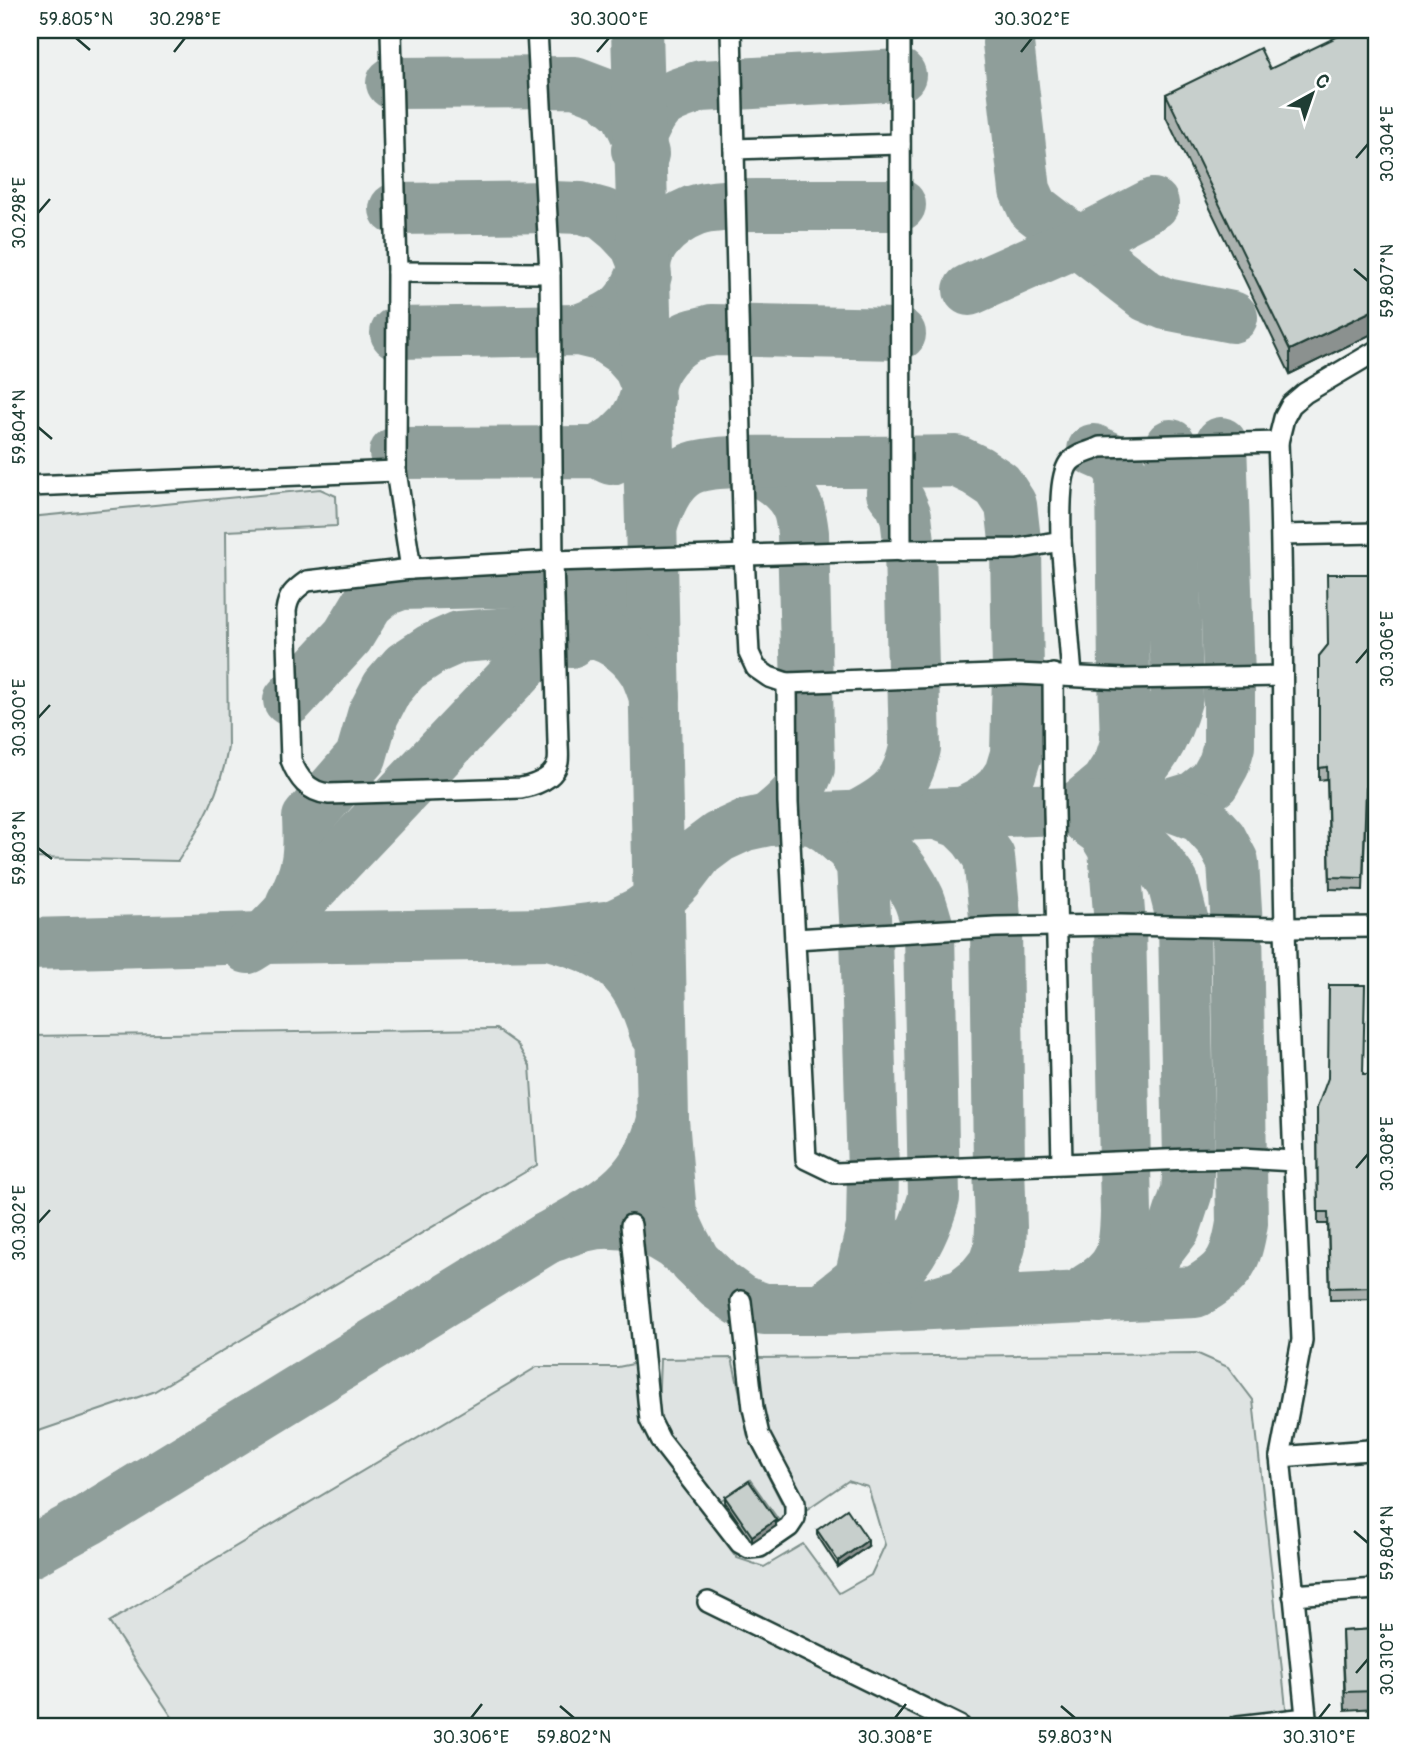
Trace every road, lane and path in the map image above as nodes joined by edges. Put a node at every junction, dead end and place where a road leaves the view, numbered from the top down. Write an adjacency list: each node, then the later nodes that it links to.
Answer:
1 (391, 30): 7 (lane)
2 (537, 30): 8 (lane)
3 (731, 30): 6 (lane)
4 (900, 30): 5 (lane)
5 (900, 144): 6 (lane); 16 (lane)
6 (734, 149): 17 (lane)
7 (397, 272): 8 (lane); 11 (lane)
8 (550, 273): 18 (lane)
9 (1376, 351): 10 (lane)
10 (1278, 442): 14 (lane); 15 (lane)
11 (396, 471): 12 (lane); 19 (lane)
12 (30, 486)
13 (1376, 533): 14 (lane)
14 (1282, 535): 21 (lane)
15 (1061, 541): 16 (lane); 20 (lane)
16 (901, 551): 17 (lane)
17 (744, 555): 18 (lane); 22 (lane)
18 (554, 561): 19 (lane); 19 (lane)
19 (411, 569)
20 (1062, 675): 21 (lane); 22 (lane); 23 (lane)
21 (1282, 676): 25 (lane)
22 (787, 683): 26 (lane)
23 (1057, 927): 25 (lane); 26 (lane); 28 (lane)
24 (1376, 927): 25 (lane)
25 (1285, 928): 27 (lane)
26 (795, 939): 28 (lane)
27 (1294, 1161): 28 (lane); 32 (lane)
28 (1062, 1163)
29 (631, 1225): 30 (lane)
30 (741, 1301)
31 (1376, 1446): 32 (lane)
32 (1280, 1457): 34 (lane)
33 (1376, 1589): 34 (lane)
34 (1293, 1595): 36 (lane)
35 (708, 1602): 37 (lane)
36 (1307, 1722): 38 (lane)
37 (961, 1726)
38 (1238, 1726)

